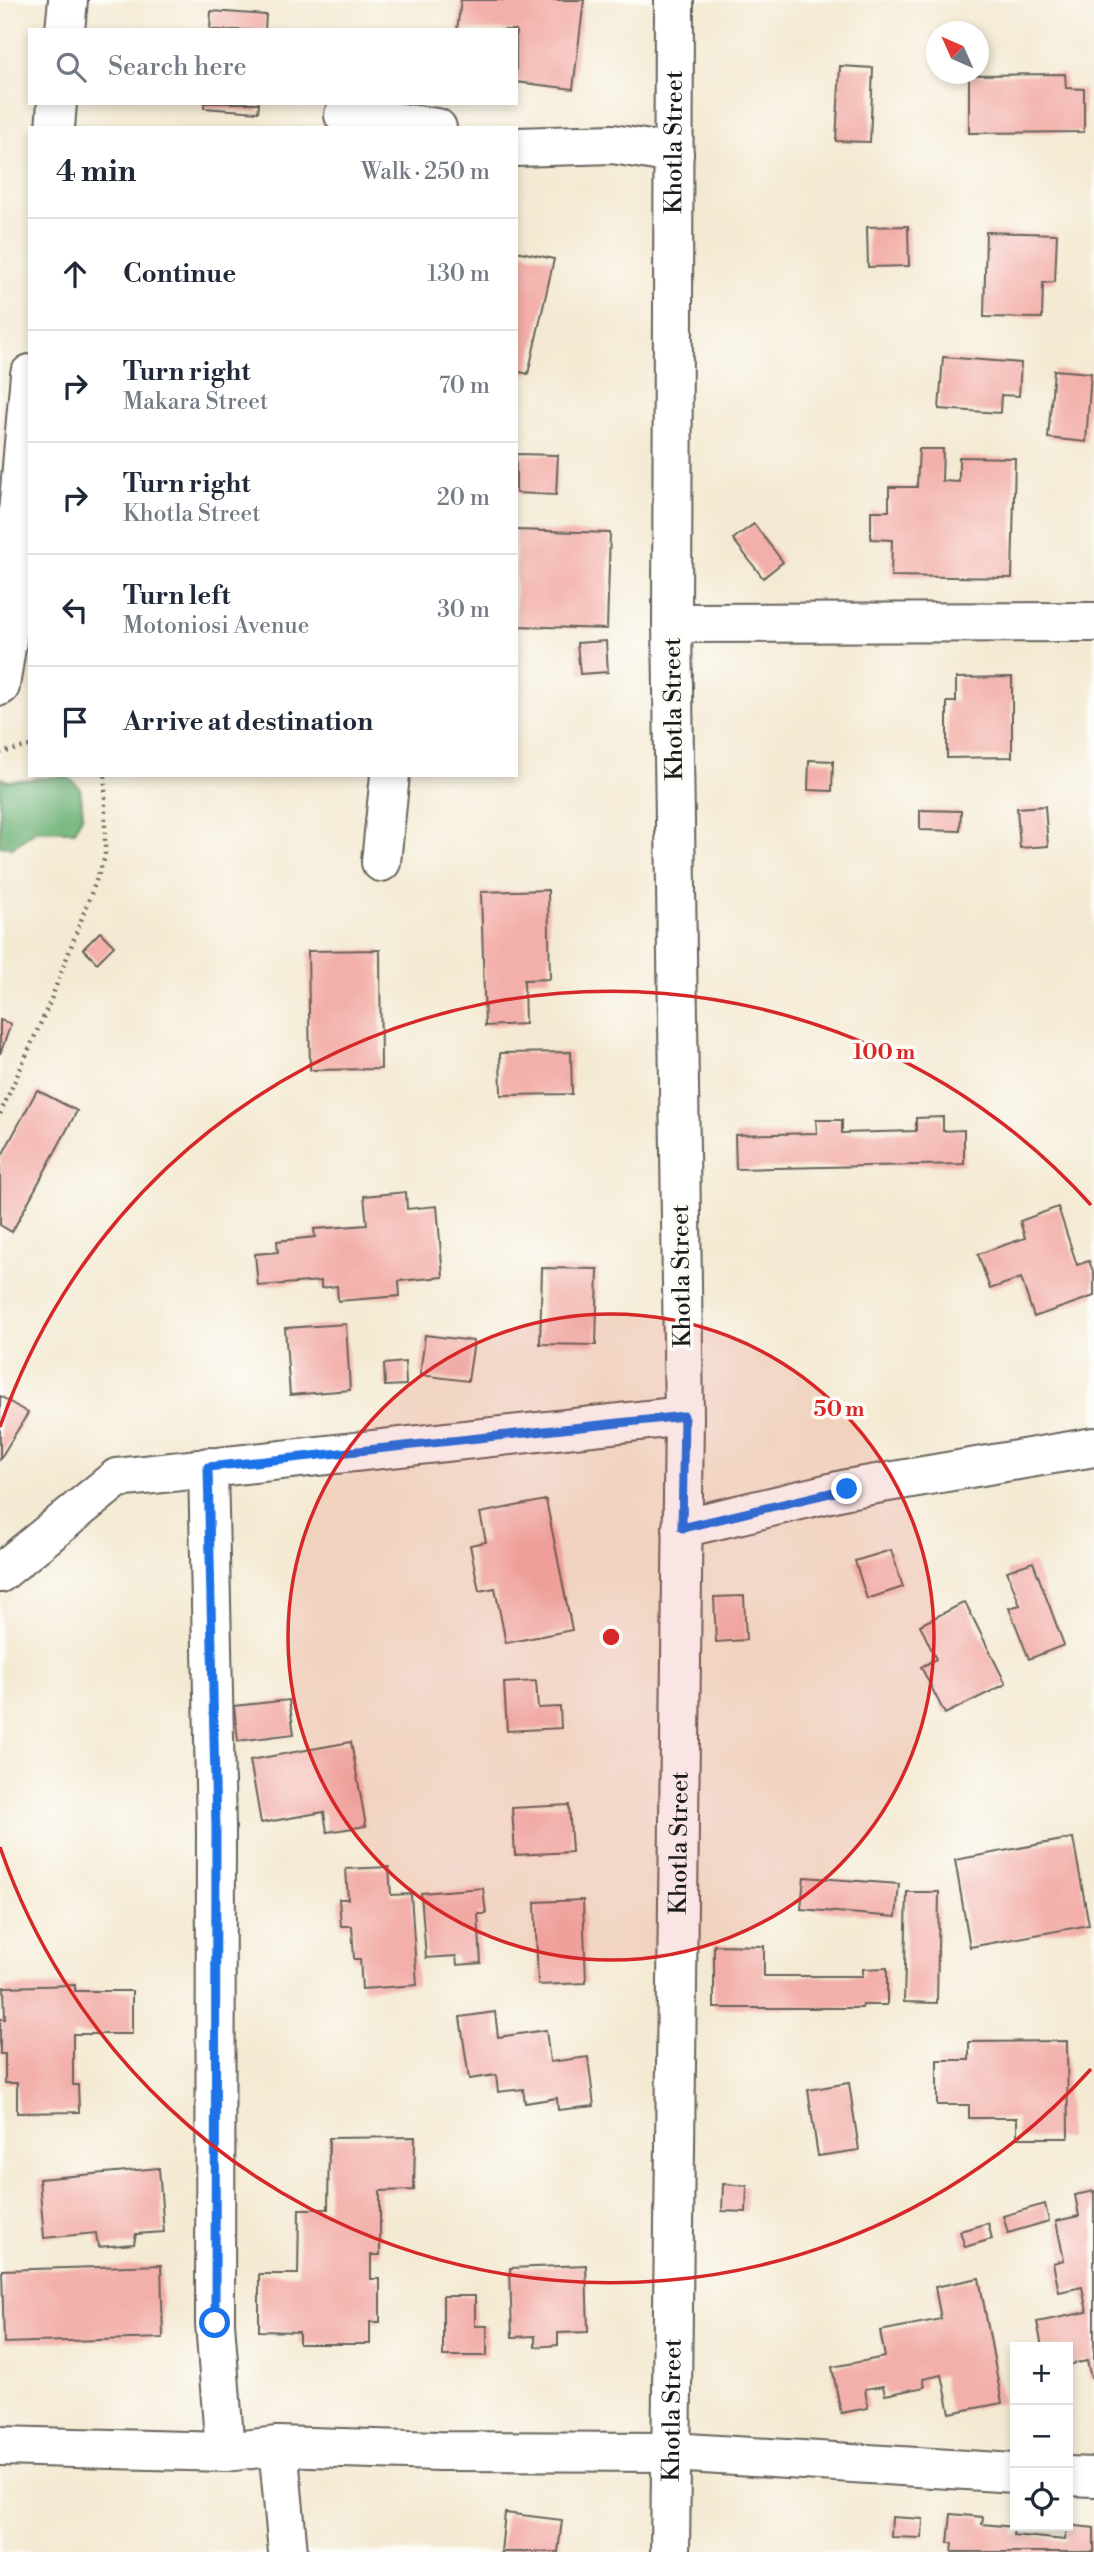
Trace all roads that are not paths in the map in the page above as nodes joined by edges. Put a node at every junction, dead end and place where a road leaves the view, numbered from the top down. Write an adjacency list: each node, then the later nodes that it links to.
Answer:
1 (68, 0): 3 (street)
2 (674, 0): 9 (street, Khotla Street)
3 (65, 28)
4 (57, 105): 6 (street)
5 (344, 115): 7 (street)
6 (55, 126)
7 (423, 126)
8 (518, 147): 9 (street)
9 (674, 154): 12 (street, Khotla Street)
10 (28, 397): 13 (street)
11 (1094, 622): 12 (street)
12 (672, 623): 16 (street, Khotla Street)
13 (0, 686)
14 (390, 777): 15 (street)
15 (381, 862)
16 (684, 1416): 18 (street); 19 (street, Khotla Street)
17 (1094, 1447): 19 (street)
18 (208, 1467): 20 (street); 23 (street)
19 (682, 1528): 24 (street, Khotla Street)
20 (0, 1573)
21 (0, 2446): 23 (street)
22 (278, 2446): 23 (street); 24 (street); 28 (street)
23 (225, 2452)
24 (671, 2452): 25 (street); 29 (street, Khotla Street)
25 (1010, 2473)
26 (1073, 2476): 27 (street)
27 (1094, 2477)
28 (288, 2552)
29 (670, 2552)

